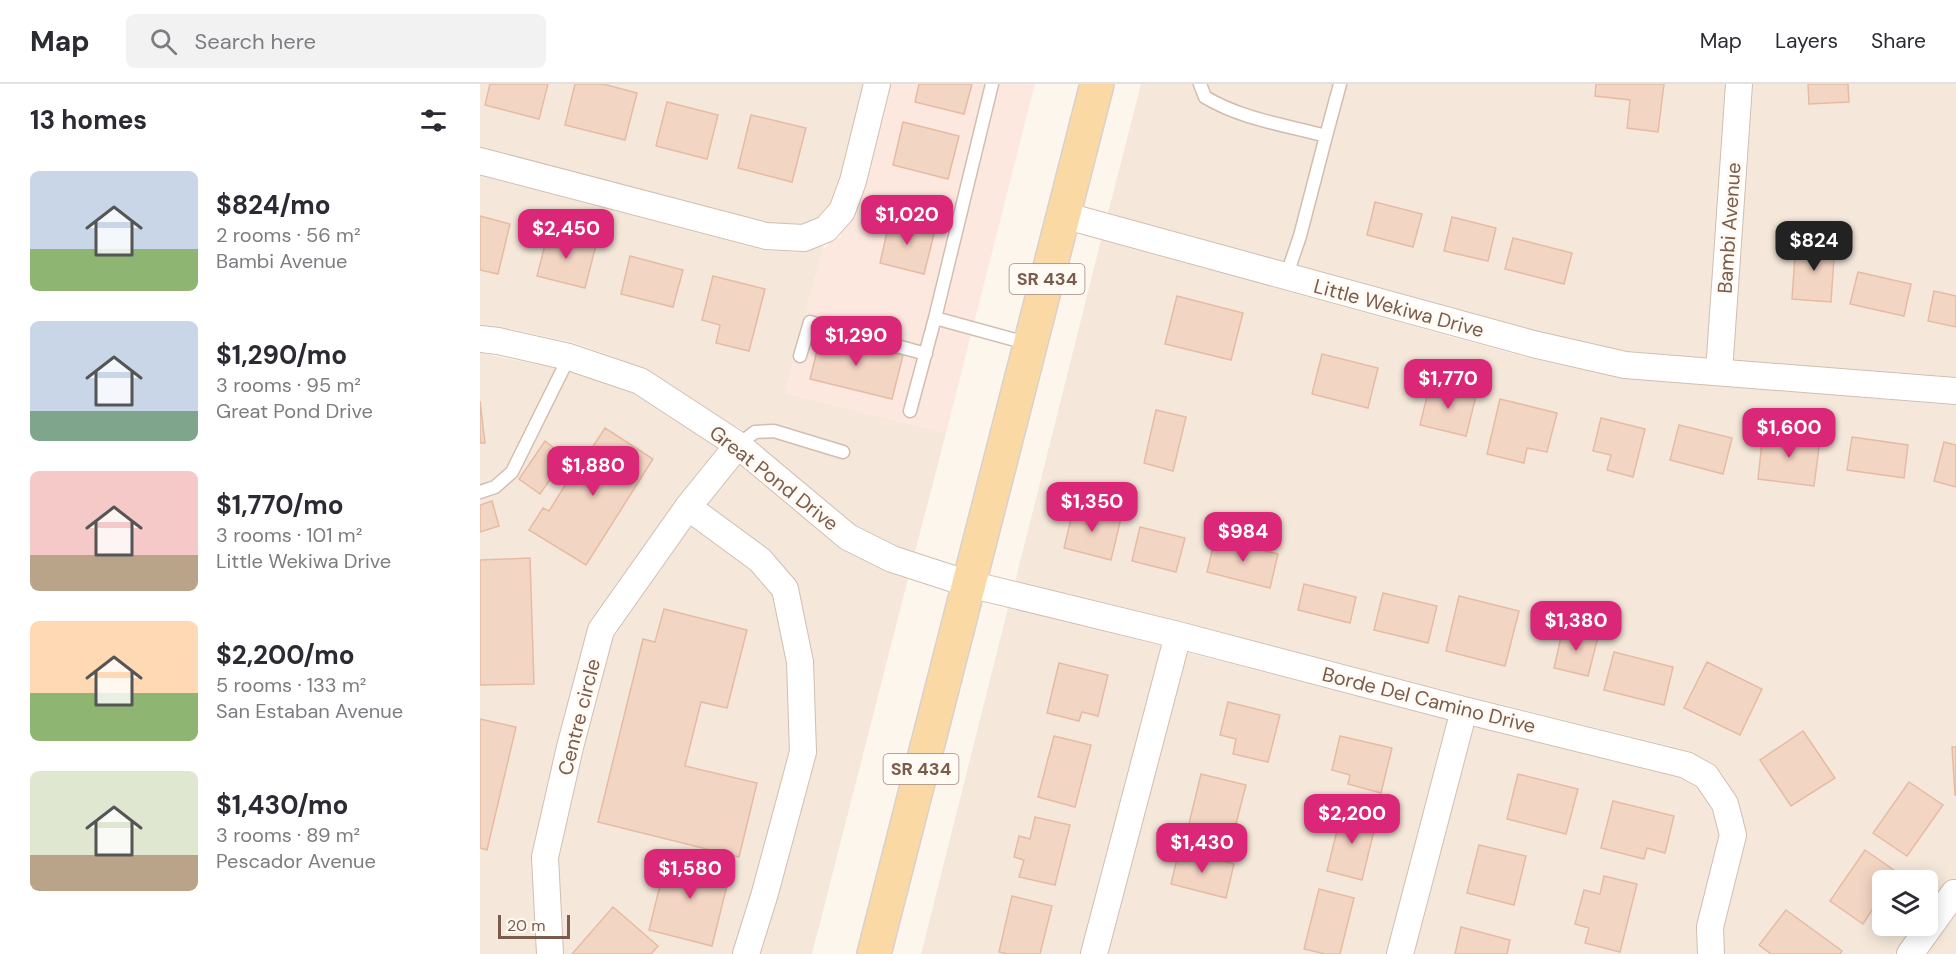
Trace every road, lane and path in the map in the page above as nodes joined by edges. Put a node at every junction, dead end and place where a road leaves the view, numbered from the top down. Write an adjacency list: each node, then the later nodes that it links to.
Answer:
1 (877, 84): 8 (street)
2 (992, 84): 11 (lane)
3 (1097, 84): 9 (main road, SR 434)
4 (1200, 84): 7 (lane)
5 (1340, 84): 7 (lane)
6 (1738, 84): 17 (street, Bambi Avenue)
7 (1326, 136): 10 (lane)
8 (480, 161)
9 (1063, 215): 10 (street, Little Wekiwa Drive); 13 (main road, SR 434)
10 (1286, 277): 17 (street, Little Wekiwa Drive)
11 (936, 318): 13 (lane); 14 (lane)
12 (480, 339): 16 (street, Great Pond Drive)
13 (1031, 345): 24 (main road, SR 434)
14 (926, 354): 15 (lane); 19 (lane)
15 (800, 356)
16 (569, 357): 20 (street, Great Pond Drive); 22 (lane)
17 (1719, 372): 18 (street, Little Wekiwa Drive)
18 (1956, 391)
19 (910, 411)
20 (738, 445): 21 (lane); 23 (street, Centre circle); 24 (street, Great Pond Drive)
21 (843, 452)
22 (480, 492)
23 (688, 507): 28 (street, Centre circle); 29 (street)
24 (969, 584): 25 (street, Borde Del Camino Drive); 30 (main road, SR 434)
25 (1178, 635): 26 (street, Borde Del Camino Drive); 31 (street)
26 (1464, 710): 32 (street); 33 (street, Borde Del Camino Drive)
27 (1956, 893): 34 (street)
28 (550, 954)
29 (746, 954)
30 (874, 954)
31 (1094, 954)
32 (1400, 954)
33 (1711, 954)
34 (1910, 954)

